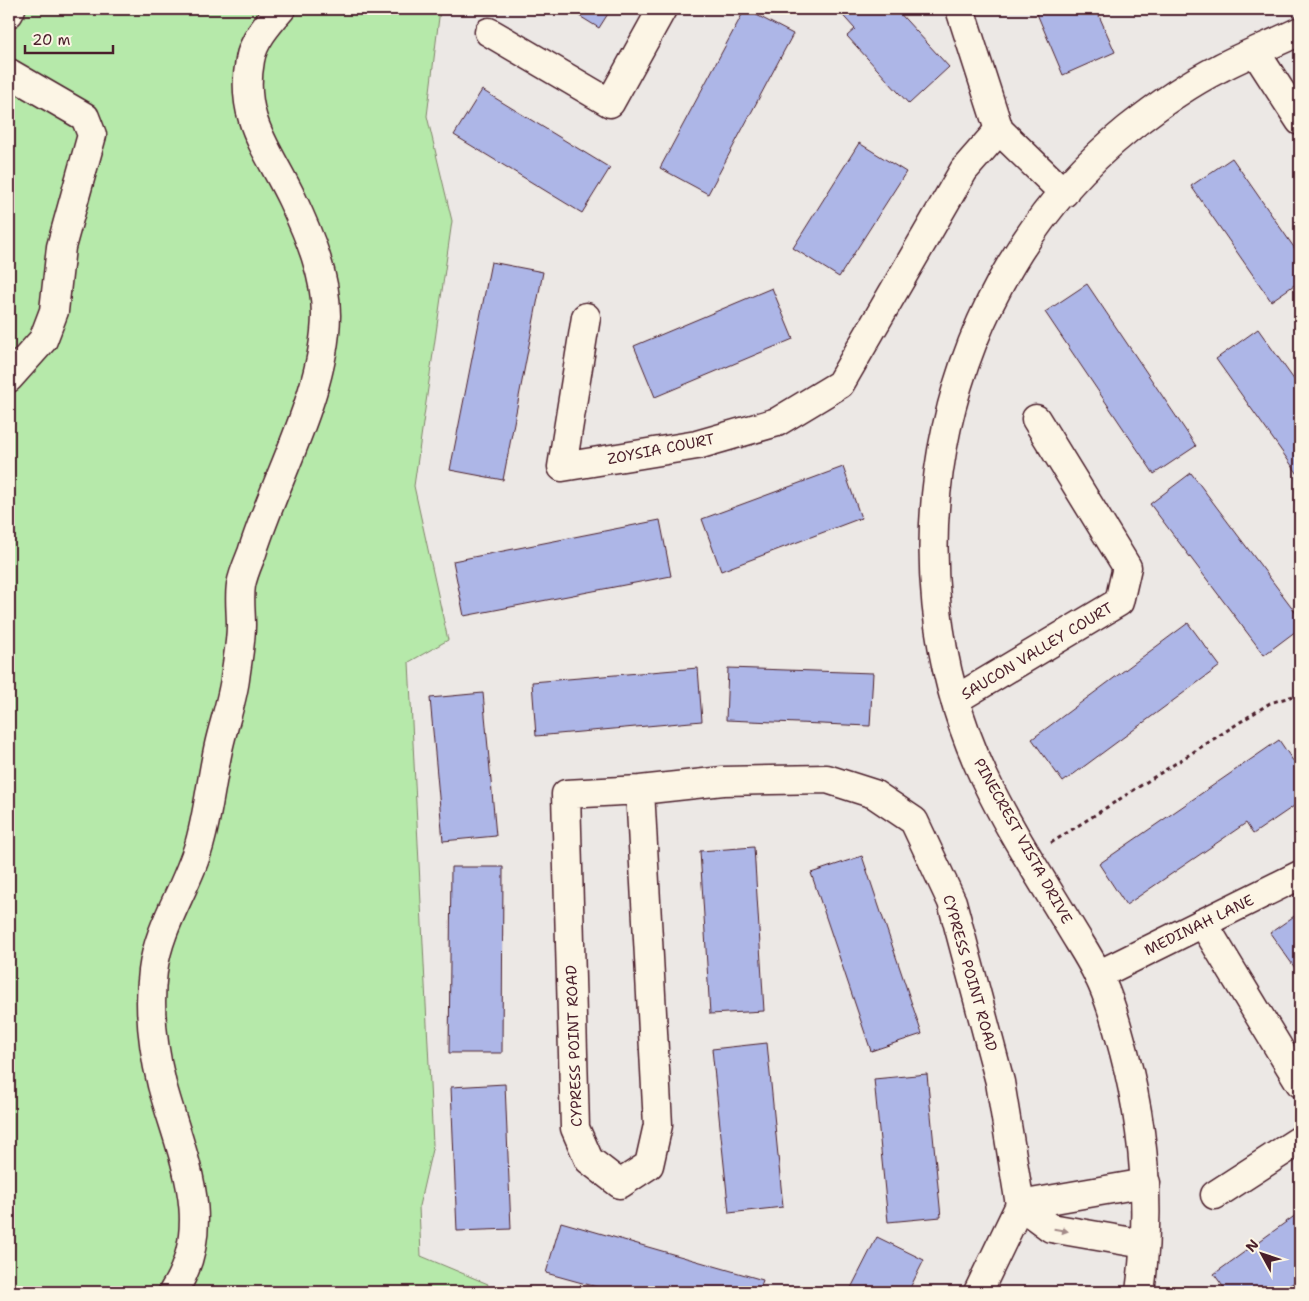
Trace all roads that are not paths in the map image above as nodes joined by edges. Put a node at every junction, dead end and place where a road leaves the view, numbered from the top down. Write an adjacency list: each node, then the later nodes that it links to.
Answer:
1 (11, 9): 5 (street)
2 (281, 9): 27 (street)
3 (662, 9): 7 (street)
4 (960, 9): 11 (street)
5 (9, 13)
6 (1300, 31): 8 (street, PINECREST VISTA DRIVE)
7 (489, 32)
8 (1256, 52): 10 (street); 12 (street, PINECREST VISTA DRIVE)
9 (9, 73): 14 (street)
10 (1300, 122)
11 (999, 130): 12 (street); 13 (street, ZOYSIA COURT)
12 (1064, 193): 16 (street, PINECREST VISTA DRIVE)
13 (586, 317)
14 (9, 378)
15 (1036, 419): 16 (street, SAUCON VALLEY COURT)
16 (955, 700): 20 (street, PINECREST VISTA DRIVE)
17 (640, 790): 17 (street, CYPRESS POINT ROAD); 25 (street, CYPRESS POINT ROAD)
18 (1300, 875): 19 (street, MEDINAH LANE)
19 (1203, 923): 20 (street, MEDINAH LANE); 21 (street)
20 (1098, 975): 23 (street, PINECREST VISTA DRIVE)
21 (1300, 1084)
22 (1300, 1140): 24 (street)
23 (1146, 1183): 25 (street); 26 (street, PINECREST VISTA DRIVE)
24 (1215, 1196)
25 (1020, 1204): 26 (street, one-way to 26); 28 (street)
26 (1144, 1244): 29 (street, PINECREST VISTA DRIVE)
27 (173, 1292)
28 (978, 1292)
29 (1140, 1292)

